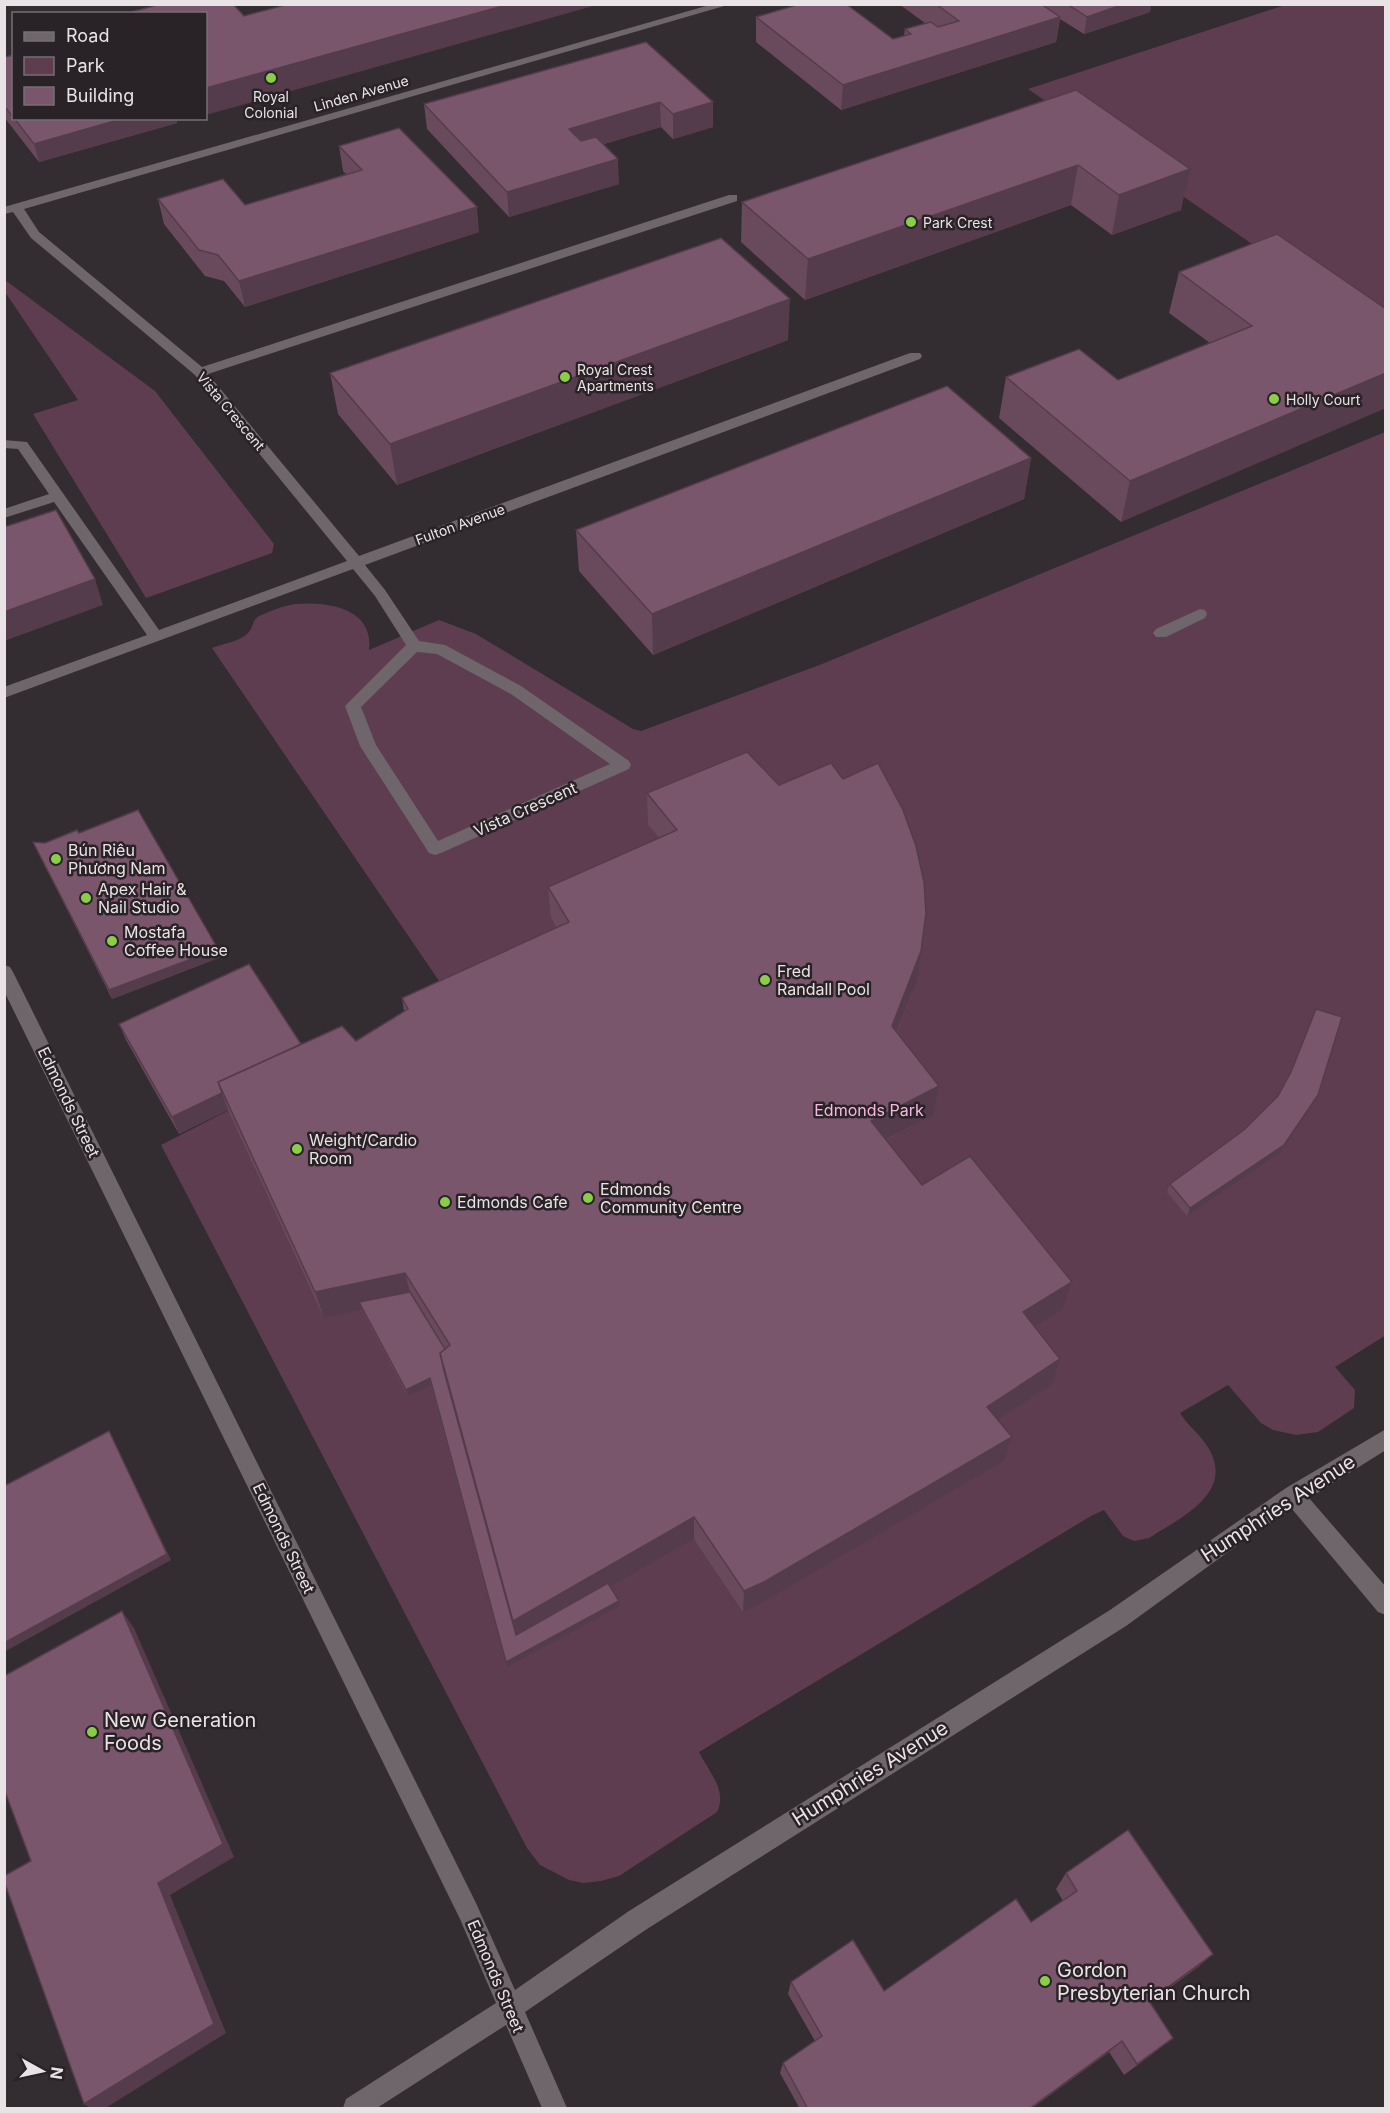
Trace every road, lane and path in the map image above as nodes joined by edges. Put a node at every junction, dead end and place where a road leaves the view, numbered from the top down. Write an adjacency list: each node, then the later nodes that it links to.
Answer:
1 (726, 4): 3 (street, Linden Avenue)
2 (733, 198): 5 (street)
3 (10, 209): 5 (street, Vista Crescent)
4 (915, 356): 9 (street, Fulton Avenue)
5 (200, 372): 9 (street, Vista Crescent)
6 (4, 444): 7 (street)
7 (57, 496): 8 (street); 12 (street)
8 (4, 514)
9 (357, 564): 12 (street, Fulton Avenue); 13 (street, Vista Crescent)
10 (1200, 614): 11 (street)
11 (1161, 633)
12 (156, 637): 14 (street, Fulton Avenue)
13 (414, 646): 13 (street, Vista Crescent)
14 (4, 693)
15 (4, 972): 19 (street, Edmonds Street)
16 (1386, 1438): 17 (street, Humphries Avenue)
17 (1293, 1495): 18 (street); 19 (street, Humphries Avenue)
18 (1386, 1604)
19 (509, 2009): 20 (street, Humphries Avenue); 21 (street, Edmonds Street)
20 (355, 2109)
21 (555, 2109)

